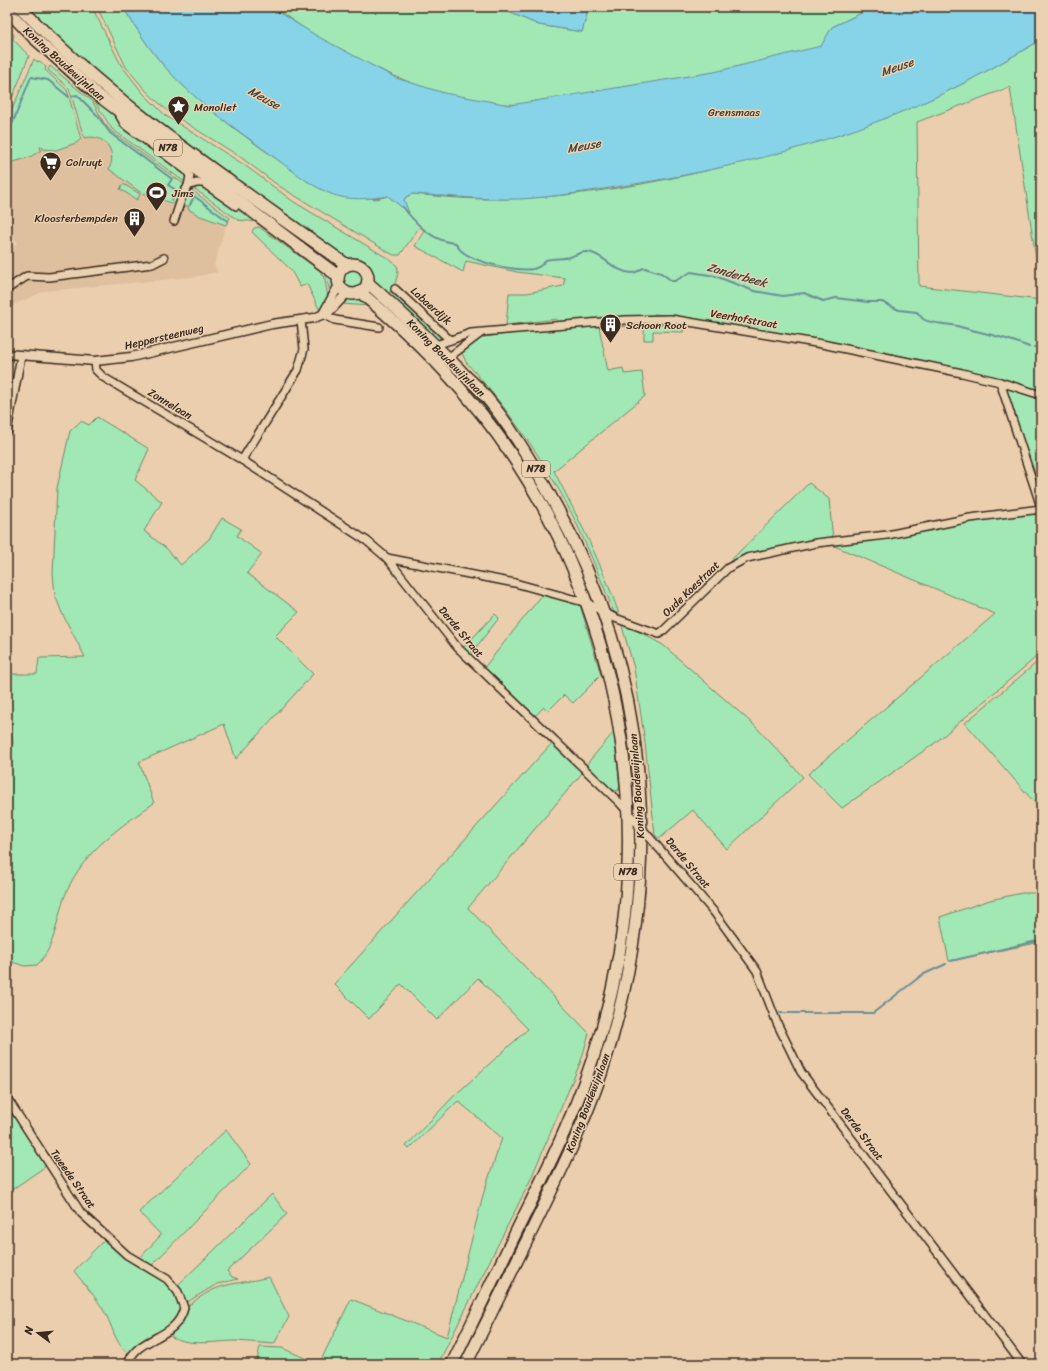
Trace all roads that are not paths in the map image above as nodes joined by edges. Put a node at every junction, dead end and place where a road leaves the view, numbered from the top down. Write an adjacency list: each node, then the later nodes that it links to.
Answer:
1 (20, 7): 3 (main road, Koning Boudewijnlaan / N78)
2 (7, 10): 4 (main road, Koning Boudewijnlaan / N78)
3 (135, 110): 4 (street); 11 (main road, Koning Boudewijnlaan / N78)
4 (121, 116): 5 (street); 8 (main road, Koning Boudewijnlaan / N78)
5 (187, 171): 6 (street); 7 (street)
6 (205, 184): 7 (street); 8 (street)
7 (188, 186): 9 (street)
8 (262, 218): 13 (main road, Koning Boudewijnlaan / N78)
9 (174, 221)
10 (164, 258): 14 (street)
11 (347, 265): 12 (main road, N78); 13 (main road)
12 (368, 283): 16 (main road); 22 (main road, Koning Boudewijnlaan / N78)
13 (341, 284): 16 (main road); 17 (street)
14 (7, 289)
15 (395, 289): 21 (street, Labaerdijk)
16 (360, 292): 27 (main road, Koning Boudewijnlaan / N78)
17 (323, 314): 18 (street, Heppersteenweg); 19 (street)
18 (301, 320): 26 (street, Heppersteenweg); 31 (street)
19 (379, 327)
20 (481, 333): 21 (street, Veerhofstraat); 25 (street); 28 (street, Veerhofstraat)
21 (450, 340): 22 (street, Veerhofstraat)
22 (436, 345): 25 (main road, Koning Boudewijnlaan / N78)
23 (7, 354): 24 (street, Heppersteenweg)
24 (21, 356): 26 (street, Heppersteenweg); 30 (street)
25 (448, 358): 27 (street); 35 (main road, Koning Boudewijnlaan / N78)
26 (95, 361): 31 (street, Zonnelaan)
27 (436, 362): 34 (main road, Koning Boudewijnlaan / N78)
28 (1000, 382): 29 (street, Veerhofstraat); 32 (street, Oude Koestraat)
29 (1041, 395)
30 (7, 432)
31 (242, 460): 33 (street, Derde Straat)
32 (1041, 508): 35 (street, Oude Koestraat)
33 (387, 558): 34 (street, Oude Koestraat); 36 (street, Derde Straat)
34 (587, 603): 35 (street, Oude Koestraat); 36 (main road, Koning Boudewijnlaan / N78)
35 (603, 610): 37 (main road, Koning Boudewijnlaan / N78)
36 (628, 812): 37 (street, Derde Straat); 40 (main road, Koning Boudewijnlaan / N78)
37 (642, 826): 41 (main road, Koning Boudewijnlaan / N78); 42 (street, Derde Straat)
38 (7, 1098): 39 (street, Tweede Straat)
39 (128, 1364)
40 (452, 1364)
41 (466, 1364)
42 (1022, 1364)

